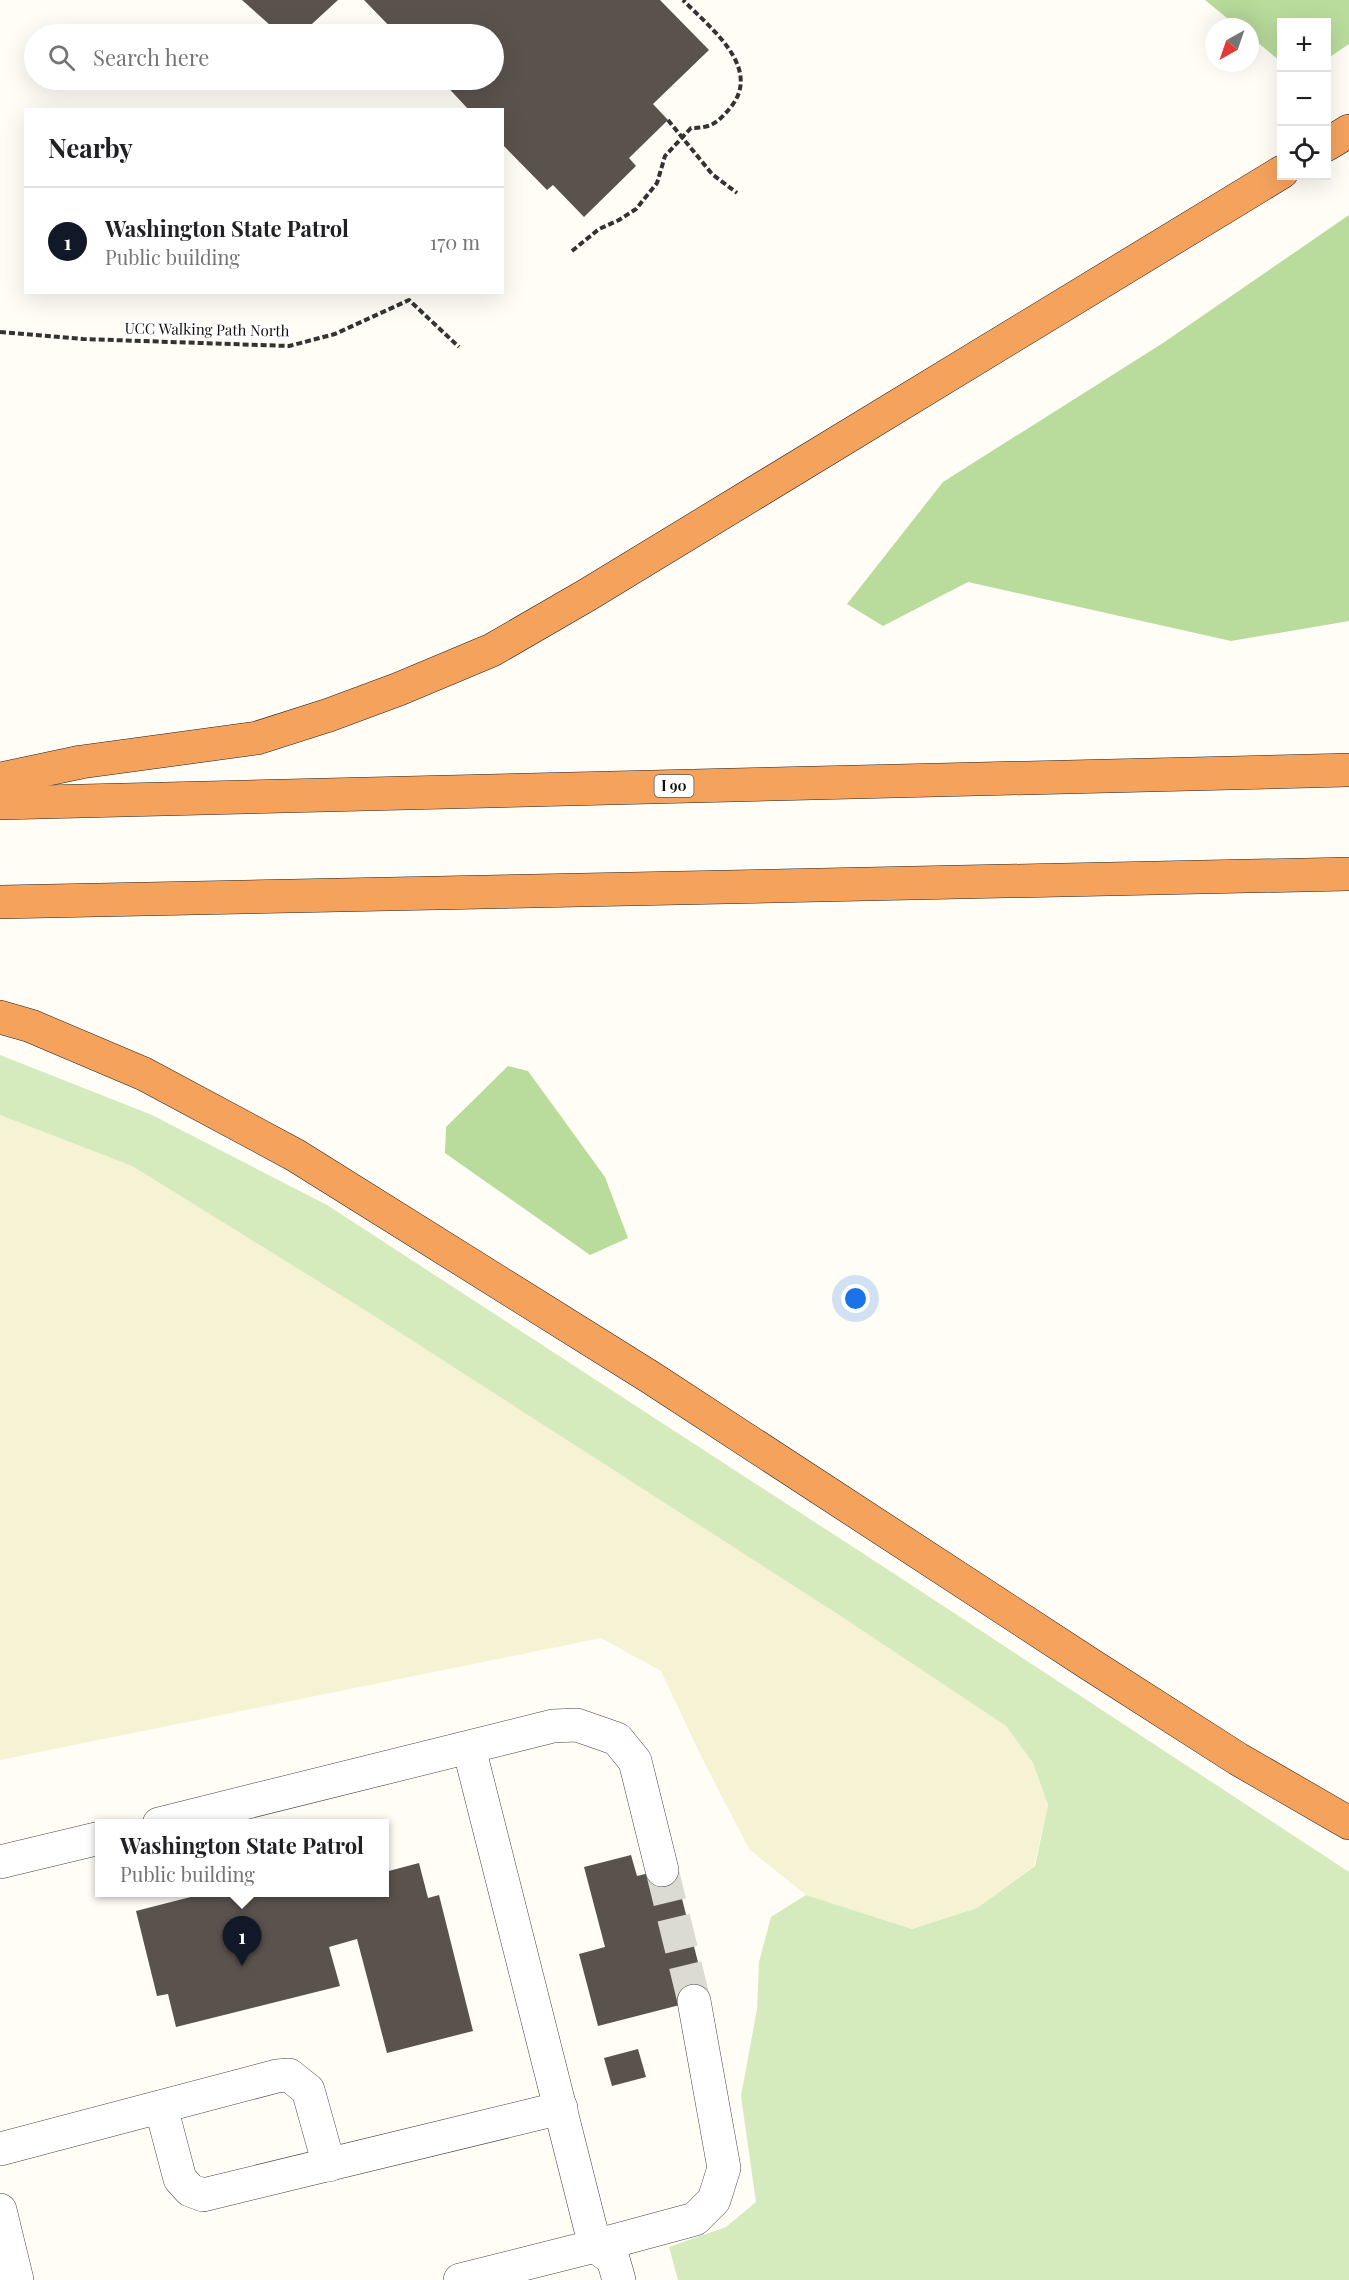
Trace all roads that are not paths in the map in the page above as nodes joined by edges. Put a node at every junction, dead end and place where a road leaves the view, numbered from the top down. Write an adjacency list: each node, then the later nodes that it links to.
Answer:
1 (1349, 131): 2 (highway)
2 (1331, 142)
3 (1277, 174): 5 (highway)
4 (1349, 770): 6 (highway, I 90)
5 (0, 778)
6 (0, 802)
7 (1349, 874): 8 (highway)
8 (0, 902)
9 (0, 1017): 12 (highway)
10 (469, 1748): 11 (street); 15 (street); 18 (street)
11 (179, 1819)
12 (1349, 1823)
13 (95, 1839): 14 (street)
14 (0, 1862)
15 (662, 1870)
16 (694, 2001): 22 (street)
17 (161, 2107): 19 (street); 20 (street); 20 (street)
18 (561, 2108): 20 (street); 22 (street)
19 (0, 2149)
20 (329, 2165)
21 (0, 2210): 23 (street)
22 (595, 2246): 24 (street); 25 (street)
23 (17, 2280)
24 (460, 2280)
25 (620, 2280)

